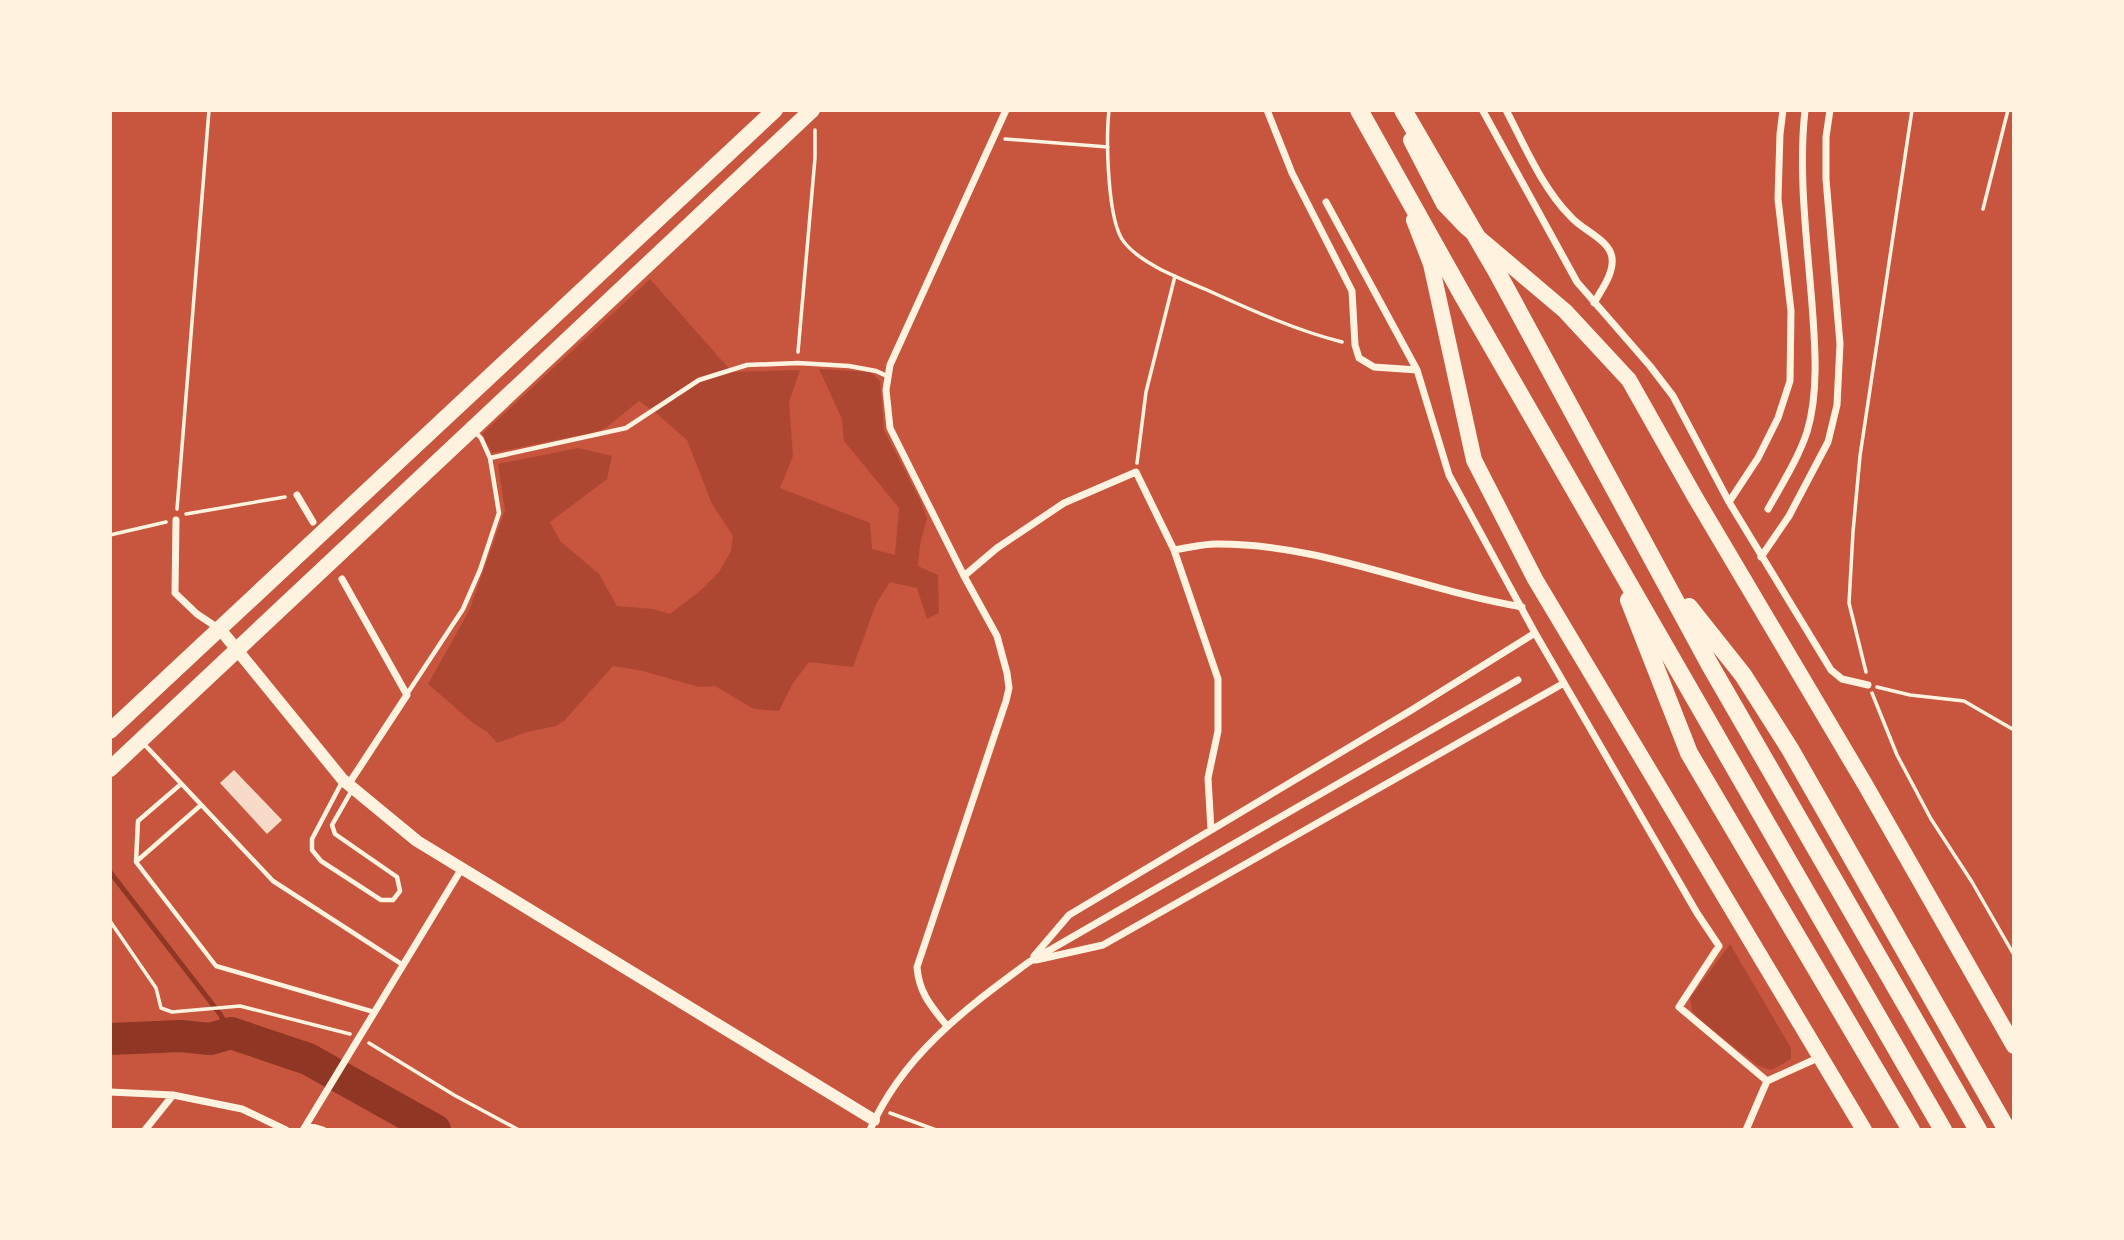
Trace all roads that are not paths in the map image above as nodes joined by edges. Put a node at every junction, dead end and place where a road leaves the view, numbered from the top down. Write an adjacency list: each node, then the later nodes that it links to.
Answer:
1 (775, 110): 32 (highway)
2 (1006, 110): 19 (street)
3 (1267, 110): 18 (street)
4 (1359, 110): 65 (highway)
5 (1366, 110): 14 (highway)
6 (1396, 110): 16 (highway)
7 (1403, 110): 66 (highway)
8 (1506, 110): 17 (street)
9 (1783, 110): 23 (street)
10 (1805, 110): 24 (street)
11 (1830, 110): 28 (street)
12 (1483, 111): 17 (street)
13 (814, 116): 20 (highway)
14 (1390, 159): 53 (highway); 64 (highway)
15 (1326, 202): 18 (street)
16 (1444, 204): 52 (highway); 67 (highway)
17 (1594, 303): 23 (street)
18 (1417, 370): 31 (street)
19 (889, 377): 21 (lane); 29 (street)
20 (473, 429): 21 (lane); 34 (highway)
21 (490, 458): 38 (lane)
22 (297, 495): 26 (street)
23 (1729, 502): 28 (street)
24 (1768, 509)
25 (176, 520): 32 (street)
26 (313, 522)
27 (1174, 550): 29 (street); 31 (street); 45 (street)
28 (1761, 557): 37 (street)
29 (964, 576): 51 (street)
30 (342, 579): 38 (street)
31 (1522, 607): 33 (street)
32 (220, 629): 34 (street); 39 (highway)
33 (1535, 633): 36 (street); 45 (street)
34 (239, 650): 40 (highway); 43 (street)
35 (1518, 680): 48 (street)
36 (1564, 683): 48 (street); 54 (street)
37 (1868, 685)
38 (407, 695): 43 (street)
39 (110, 731)
40 (141, 740): 41 (highway); 42 (lane)
41 (110, 769)
42 (181, 784): 44 (lane); 46 (lane)
43 (348, 785): 43 (lane); 47 (street)
44 (201, 805): 46 (lane); 49 (lane)
45 (1210, 830): 48 (street)
46 (136, 862): 50 (lane)
47 (462, 868): 49 (street); 57 (street)
48 (1028, 962): 51 (street)
49 (403, 965): 50 (street)
50 (374, 1012): 58 (street)
51 (947, 1026): 57 (street)
52 (2014, 1046)
53 (1820, 1057): 54 (street); 63 (highway)
54 (1767, 1081): 62 (street)
55 (110, 1092): 56 (street)
56 (173, 1095): 59 (street); 60 (street)
57 (875, 1120)
58 (305, 1127): 61 (street)
59 (145, 1130)
60 (286, 1130)
61 (323, 1130)
62 (1746, 1130)
63 (1864, 1130)
64 (1911, 1130)
65 (1943, 1130)
66 (1978, 1130)
67 (2007, 1130)

